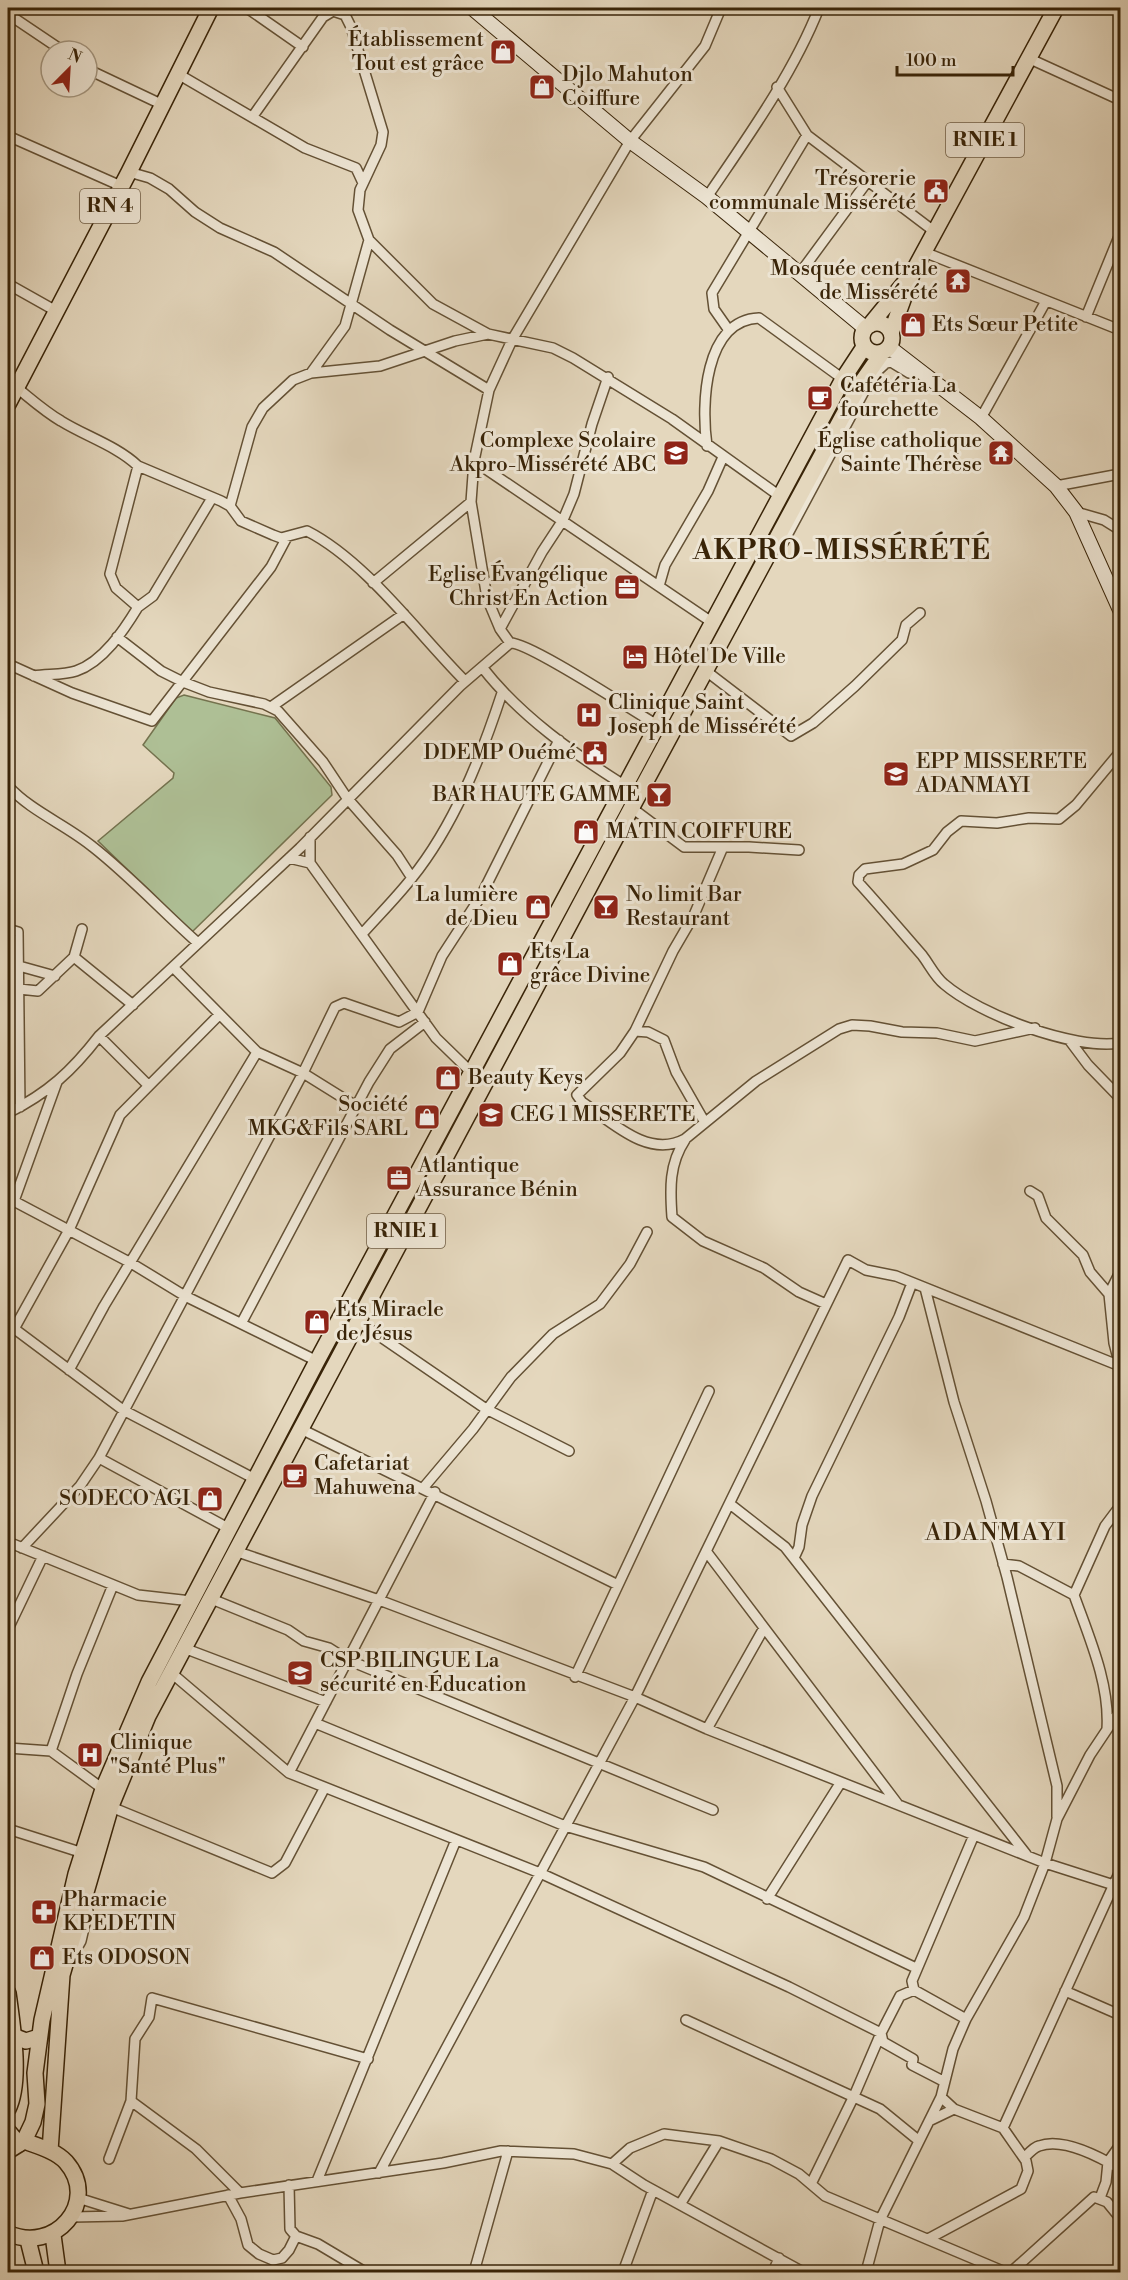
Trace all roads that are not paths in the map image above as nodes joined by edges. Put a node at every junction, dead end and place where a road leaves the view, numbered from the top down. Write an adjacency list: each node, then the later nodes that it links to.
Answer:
1 (211, 8): 11 (main road, RN 4)
2 (247, 8): 9 (street)
3 (472, 8): 19 (main road)
4 (720, 8): 19 (street)
5 (819, 8): 13 (street)
6 (1056, 8): 10 (main road, RNIE 1)
7 (8, 14): 8 (street)
8 (45, 39)
9 (303, 47): 16 (street); 20 (street)
10 (1028, 58): 14 (street); 28 (main road, RNIE 1)
11 (178, 74): 15 (main road, RN 4); 16 (street)
12 (99, 75): 15 (street)
13 (777, 87): 17 (street); 26 (street)
14 (1120, 100)
15 (163, 105): 22 (main road, RN 4)
16 (253, 116): 21 (street)
17 (807, 135): 23 (street); 27 (street)
18 (8, 136): 25 (street)
19 (630, 141): 26 (main road); 43 (street)
20 (373, 162): 21 (street); 24 (street)
21 (356, 168): 24 (street)
22 (129, 172): 25 (main road, RN 4); 36 (street)
23 (867, 182): 28 (street); 33 (street)
24 (363, 183): 30 (street)
25 (121, 186): 37 (main road, RN 4)
26 (707, 197): 27 (main road)
27 (750, 232): 33 (main road); 40 (street)
28 (935, 232): 31 (main road, RNIE 1)
29 (1120, 234): 38 (street)
30 (369, 240): 36 (street); 42 (street)
31 (924, 252): 32 (main road, RNIE 1); 35 (street)
32 (913, 272): 39 (main road, RNIE 1); 44 (main road, RNIE 1)
33 (800, 273): 39 (main road)
34 (8, 284): 37 (street)
35 (1046, 301): 38 (street); 54 (street)
36 (351, 305): 46 (street); 48 (street)
37 (56, 311): 51 (main road, RN 4)
38 (1086, 316): 41 (street)
39 (868, 327): 44 (main road); 45 (main road)
40 (728, 329): 50 (street); 55 (street)
41 (1120, 330)
42 (488, 334): 43 (street); 46 (street)
43 (512, 340): 49 (street); 52 (street)
44 (887, 344): 45 (main road); 47 (main road); 85 (main road, RNIE 1)
45 (864, 347): 50 (main road, RNIE 1)
46 (428, 352): 48 (street); 52 (street)
47 (918, 371): 54 (main road); 81 (street)
48 (310, 373): 64 (street)
49 (608, 377): 55 (street); 66 (street)
50 (843, 379): 61 (main road, RNIE 1)
51 (16, 387): 53 (main road, RN 4); 58 (street)
52 (489, 390): 57 (street)
53 (8, 404)
54 (981, 418): 60 (main road)
55 (707, 446): 56 (street)
56 (723, 457): 61 (street); 70 (street)
57 (474, 461): 63 (street); 66 (street)
58 (138, 466): 62 (street); 71 (street)
59 (1120, 474): 60 (street)
60 (1056, 486): 65 (main road)
61 (781, 497): 75 (main road, RNIE 1)
62 (212, 498): 64 (street); 71 (street)
63 (471, 502): 69 (street); 76 (street)
64 (230, 506): 68 (street)
65 (1076, 512): 67 (street); 72 (main road)
66 (563, 520): 70 (street); 76 (street)
67 (1120, 530)
68 (287, 537): 69 (street); 84 (street)
69 (373, 583): 74 (street)
70 (659, 586): 75 (street)
71 (138, 607): 77 (street)
72 (1120, 609)
73 (920, 613): 81 (street)
74 (404, 614): 83 (street); 87 (street)
75 (712, 623): 85 (main road, RNIE 1)
76 (500, 629): 78 (street)
77 (117, 637): 82 (street); 84 (street)
78 (510, 643): 80 (street); 88 (street)
79 (8, 664): 82 (street)
80 (482, 667): 83 (street); 86 (street)
81 (710, 674): 94 (street)
82 (34, 676): 84 (street)
83 (465, 681): 93 (street)
84 (183, 682): 87 (street)
85 (688, 687): 88 (main road, RNIE 1); 94 (main road, RNIE 1)
86 (502, 693): 89 (street); 100 (street)
87 (271, 707): 93 (street)
88 (659, 726): 92 (main road, RNIE 1)
89 (559, 740): 92 (street); 111 (street)
90 (1120, 752): 114 (street)
91 (8, 786): 104 (street)
92 (627, 787): 121 (main road, RNIE 1)
93 (347, 798): 95 (street); 100 (street)
94 (634, 808): 96 (street); 142 (street); 207 (main road, RNIE 1)
95 (310, 837): 98 (street); 99 (street)
96 (723, 847): 97 (street); 115 (street)
97 (799, 850)
98 (289, 858): 99 (street); 104 (street)
99 (310, 863): 103 (street)
100 (412, 878): 103 (street)
101 (8, 929): 106 (street)
102 (82, 929): 105 (street)
103 (362, 934): 111 (street)
104 (198, 943): 107 (street)
105 (74, 957): 108 (street); 110 (street)
106 (19, 966): 108 (street); 109 (street)
107 (173, 967): 110 (street); 112 (street)
108 (55, 976): 109 (street)
109 (19, 989): 126 (street)
110 (133, 1005): 116 (street)
111 (418, 1012): 113 (street); 120 (street)
112 (219, 1015): 119 (street); 123 (street)
113 (425, 1022): 121 (street); 125 (street)
114 (1035, 1028): 117 (street); 128 (street)
115 (635, 1030): 128 (street); 129 (street)
116 (99, 1036): 122 (street); 123 (street)
117 (1070, 1041): 118 (street); 124 (street)
118 (1120, 1043)
119 (257, 1052): 120 (street); 134 (street)
120 (303, 1073): 125 (street); 139 (street)
121 (472, 1073): 144 (main road, RNIE 1)
122 (58, 1080): 126 (street); 131 (street)
123 (148, 1085): 132 (street)
124 (1120, 1098)
125 (356, 1106): 141 (street)
126 (20, 1107): 127 (street)
127 (8, 1113)
128 (704, 1121): 129 (street)
129 (685, 1139): 140 (street)
130 (1030, 1191): 138 (street)
131 (11, 1199): 132 (street)
132 (69, 1230): 134 (street); 143 (street)
133 (647, 1232): 148 (street)
134 (131, 1263): 139 (street); 146 (street)
135 (1120, 1272): 138 (street)
136 (912, 1283): 137 (street); 140 (street); 164 (street)
137 (925, 1288): 145 (street); 165 (street)
138 (1109, 1294): 145 (street)
139 (185, 1296): 141 (street); 149 (street)
140 (826, 1304): 156 (street)
141 (242, 1322): 144 (street)
142 (362, 1324): 148 (street); 150 (street)
143 (11, 1326): 146 (street)
144 (317, 1361): 153 (main road, RNIE 1)
145 (1120, 1366)
146 (69, 1370): 149 (street)
147 (709, 1391): 167 (street)
148 (486, 1409): 151 (street); 154 (street)
149 (123, 1410): 152 (street); 153 (street)
150 (305, 1431): 154 (street); 162 (street)
151 (569, 1451)
152 (99, 1458): 158 (street); 160 (street)
153 (255, 1479): 158 (main road, RNIE 1)
154 (424, 1487): 155 (street)
155 (435, 1492): 167 (street); 170 (street)
156 (730, 1504): 161 (street); 164 (street)
157 (1120, 1506): 168 (street)
158 (228, 1528): 171 (main road, RNIE 1)
159 (8, 1542): 160 (street)
160 (22, 1548): 163 (street)
161 (706, 1551): 172 (street); 178 (street)
162 (238, 1552): 169 (street); 170 (street)
163 (43, 1556): 166 (street); 173 (street)
164 (794, 1558): 200 (street)
165 (1003, 1564): 168 (street); 194 (street)
166 (113, 1585): 171 (street); 185 (street)
167 (618, 1585): 177 (street)
168 (1074, 1595): 183 (street)
169 (214, 1600): 174 (street); 175 (street)
170 (379, 1600): 175 (street); 177 (street)
171 (191, 1601): 189 (main road, RNIE 1)
172 (764, 1628): 182 (street); 191 (street)
173 (8, 1629)
174 (189, 1650): 176 (street); 179 (street)
175 (348, 1660): 179 (street); 186 (street)
176 (175, 1676): 187 (street); 192 (street)
177 (575, 1677): 178 (street)
178 (634, 1697): 182 (street); 186 (street)
179 (326, 1702): 181 (street)
180 (1120, 1710): 183 (street)
181 (315, 1723): 187 (street); 195 (street)
182 (707, 1729): 188 (street)
183 (1107, 1732): 194 (street)
184 (8, 1748): 185 (street)
185 (51, 1751): 189 (street)
186 (599, 1763): 193 (street); 195 (street)
187 (289, 1773): 190 (street)
188 (841, 1782): 191 (street); 205 (street)
189 (103, 1789): 199 (main road, RNIE 1)
190 (324, 1789): 192 (street); 198 (street)
191 (898, 1804): 197 (street)
192 (116, 1809): 207 (street)
193 (713, 1810)
194 (1057, 1819): 201 (street)
195 (565, 1826): 203 (street); 205 (street)
196 (8, 1829): 199 (street)
197 (974, 1835): 200 (street); 206 (street)
198 (456, 1839): 203 (street); 217 (street)
199 (83, 1853): 216 (main road, RNIE 1)
200 (1027, 1856): 201 (street)
201 (1045, 1863): 204 (street); 212 (street)
202 (1120, 1871): 204 (street)
203 (540, 1873): 214 (street); 238 (street)
204 (1117, 1886): 209 (street)
205 (767, 1899): 206 (street)
206 (916, 1968): 208 (street)
207 (62, 1975): 231 (main road, RNIE 1)
208 (914, 1990): 212 (street); 214 (street)
209 (1065, 1991): 211 (street); 225 (street)
210 (8, 1993): 215 (main road)
211 (1120, 2015)
212 (966, 2019): 218 (street)
213 (686, 2020): 219 (street)
214 (881, 2032): 218 (street); 219 (street)
215 (13, 2036): 216 (main road); 222 (main road)
216 (39, 2037): 230 (main road, RNIE 1)
217 (368, 2059): 221 (street); 239 (street)
218 (944, 2081): 220 (street)
219 (854, 2096): 227 (street); 240 (street)
220 (941, 2097): 223 (street); 224 (street)
221 (131, 2101): 234 (street); 243 (street)
222 (8, 2109)
223 (954, 2109): 224 (street); 225 (street)
224 (929, 2121): 227 (street)
225 (1003, 2128): 233 (street)
226 (8, 2131): 230 (main road)
227 (918, 2140): 251 (street)
228 (719, 2141): 236 (street); 240 (street); 247 (street)
229 (1120, 2145): 235 (street)
230 (17, 2146): 231 (main road)
231 (50, 2151): 245 (main road)
232 (508, 2151): 236 (street); 238 (street); 261 (street)
233 (1024, 2158): 235 (street); 255 (street)
234 (109, 2159)
235 (1108, 2162): 237 (street); 246 (street)
236 (612, 2164): 242 (street)
237 (1120, 2169)
238 (379, 2173): 239 (street)
239 (317, 2181): 241 (street)
240 (811, 2184): 251 (street)
241 (290, 2185): 243 (street); 254 (street)
242 (653, 2190): 247 (street); 262 (street)
243 (240, 2193): 244 (street)
244 (228, 2195): 248 (street); 254 (street)
245 (78, 2198): 248 (street); 249 (main road)
246 (1100, 2198): 250 (street); 267 (street)
247 (681, 2203): 257 (street)
248 (129, 2214): 249 (street)
249 (72, 2217): 253 (main road)
250 (1120, 2218)
251 (880, 2220): 255 (street); 265 (street)
252 (8, 2234): 256 (main road)
253 (53, 2235): 256 (main road); 259 (main road)
254 (296, 2236): 260 (street)
255 (928, 2239): 266 (street)
256 (28, 2240): 258 (main road)
257 (779, 2258): 263 (street); 264 (street)
258 (36, 2272)
259 (58, 2272)
260 (365, 2272)
261 (474, 2272)
262 (621, 2272)
263 (773, 2272)
264 (803, 2272)
265 (866, 2272)
266 (1005, 2272)
267 (1011, 2272)

